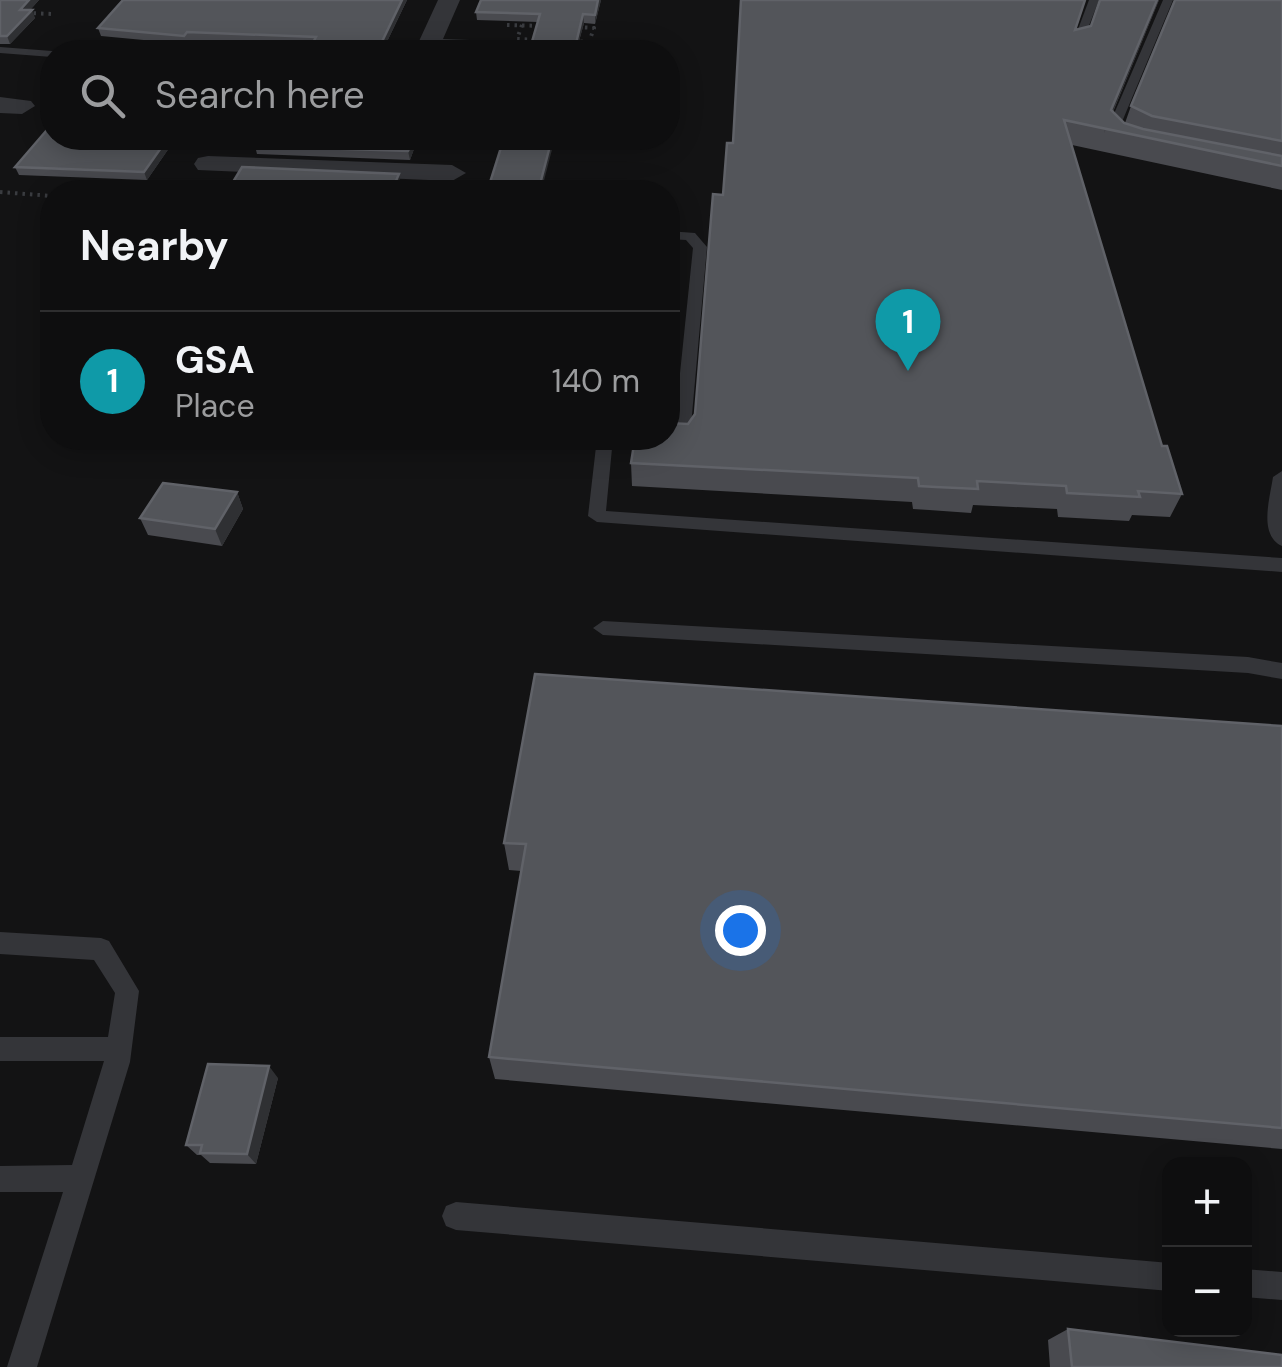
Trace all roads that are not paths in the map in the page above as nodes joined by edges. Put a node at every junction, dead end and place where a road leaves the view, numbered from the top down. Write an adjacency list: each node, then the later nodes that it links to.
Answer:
1 (449, 0): 4 (street)
2 (1094, 0): 5 (lane)
3 (1168, 0): 8 (lane)
4 (431, 40)
5 (1075, 46)
6 (0, 50): 7 (lane)
7 (40, 53)
8 (1140, 144)
9 (217, 150): 10 (street)
10 (452, 174)
11 (680, 236): 12 (lane)
12 (680, 437)
13 (604, 450): 16 (lane)
14 (1282, 477): 15 (lane)
15 (1282, 540)
16 (1282, 565)
17 (603, 628): 18 (lane)
18 (1282, 671)
19 (0, 944): 21 (lane)
20 (0, 1049): 21 (lane)
21 (118, 1049): 22 (lane)
22 (81, 1178): 23 (lane); 28 (lane)
23 (0, 1179)
24 (456, 1216): 25 (lane)
25 (1162, 1276)
26 (1252, 1284): 27 (lane)
27 (1282, 1286)
28 (22, 1367)

